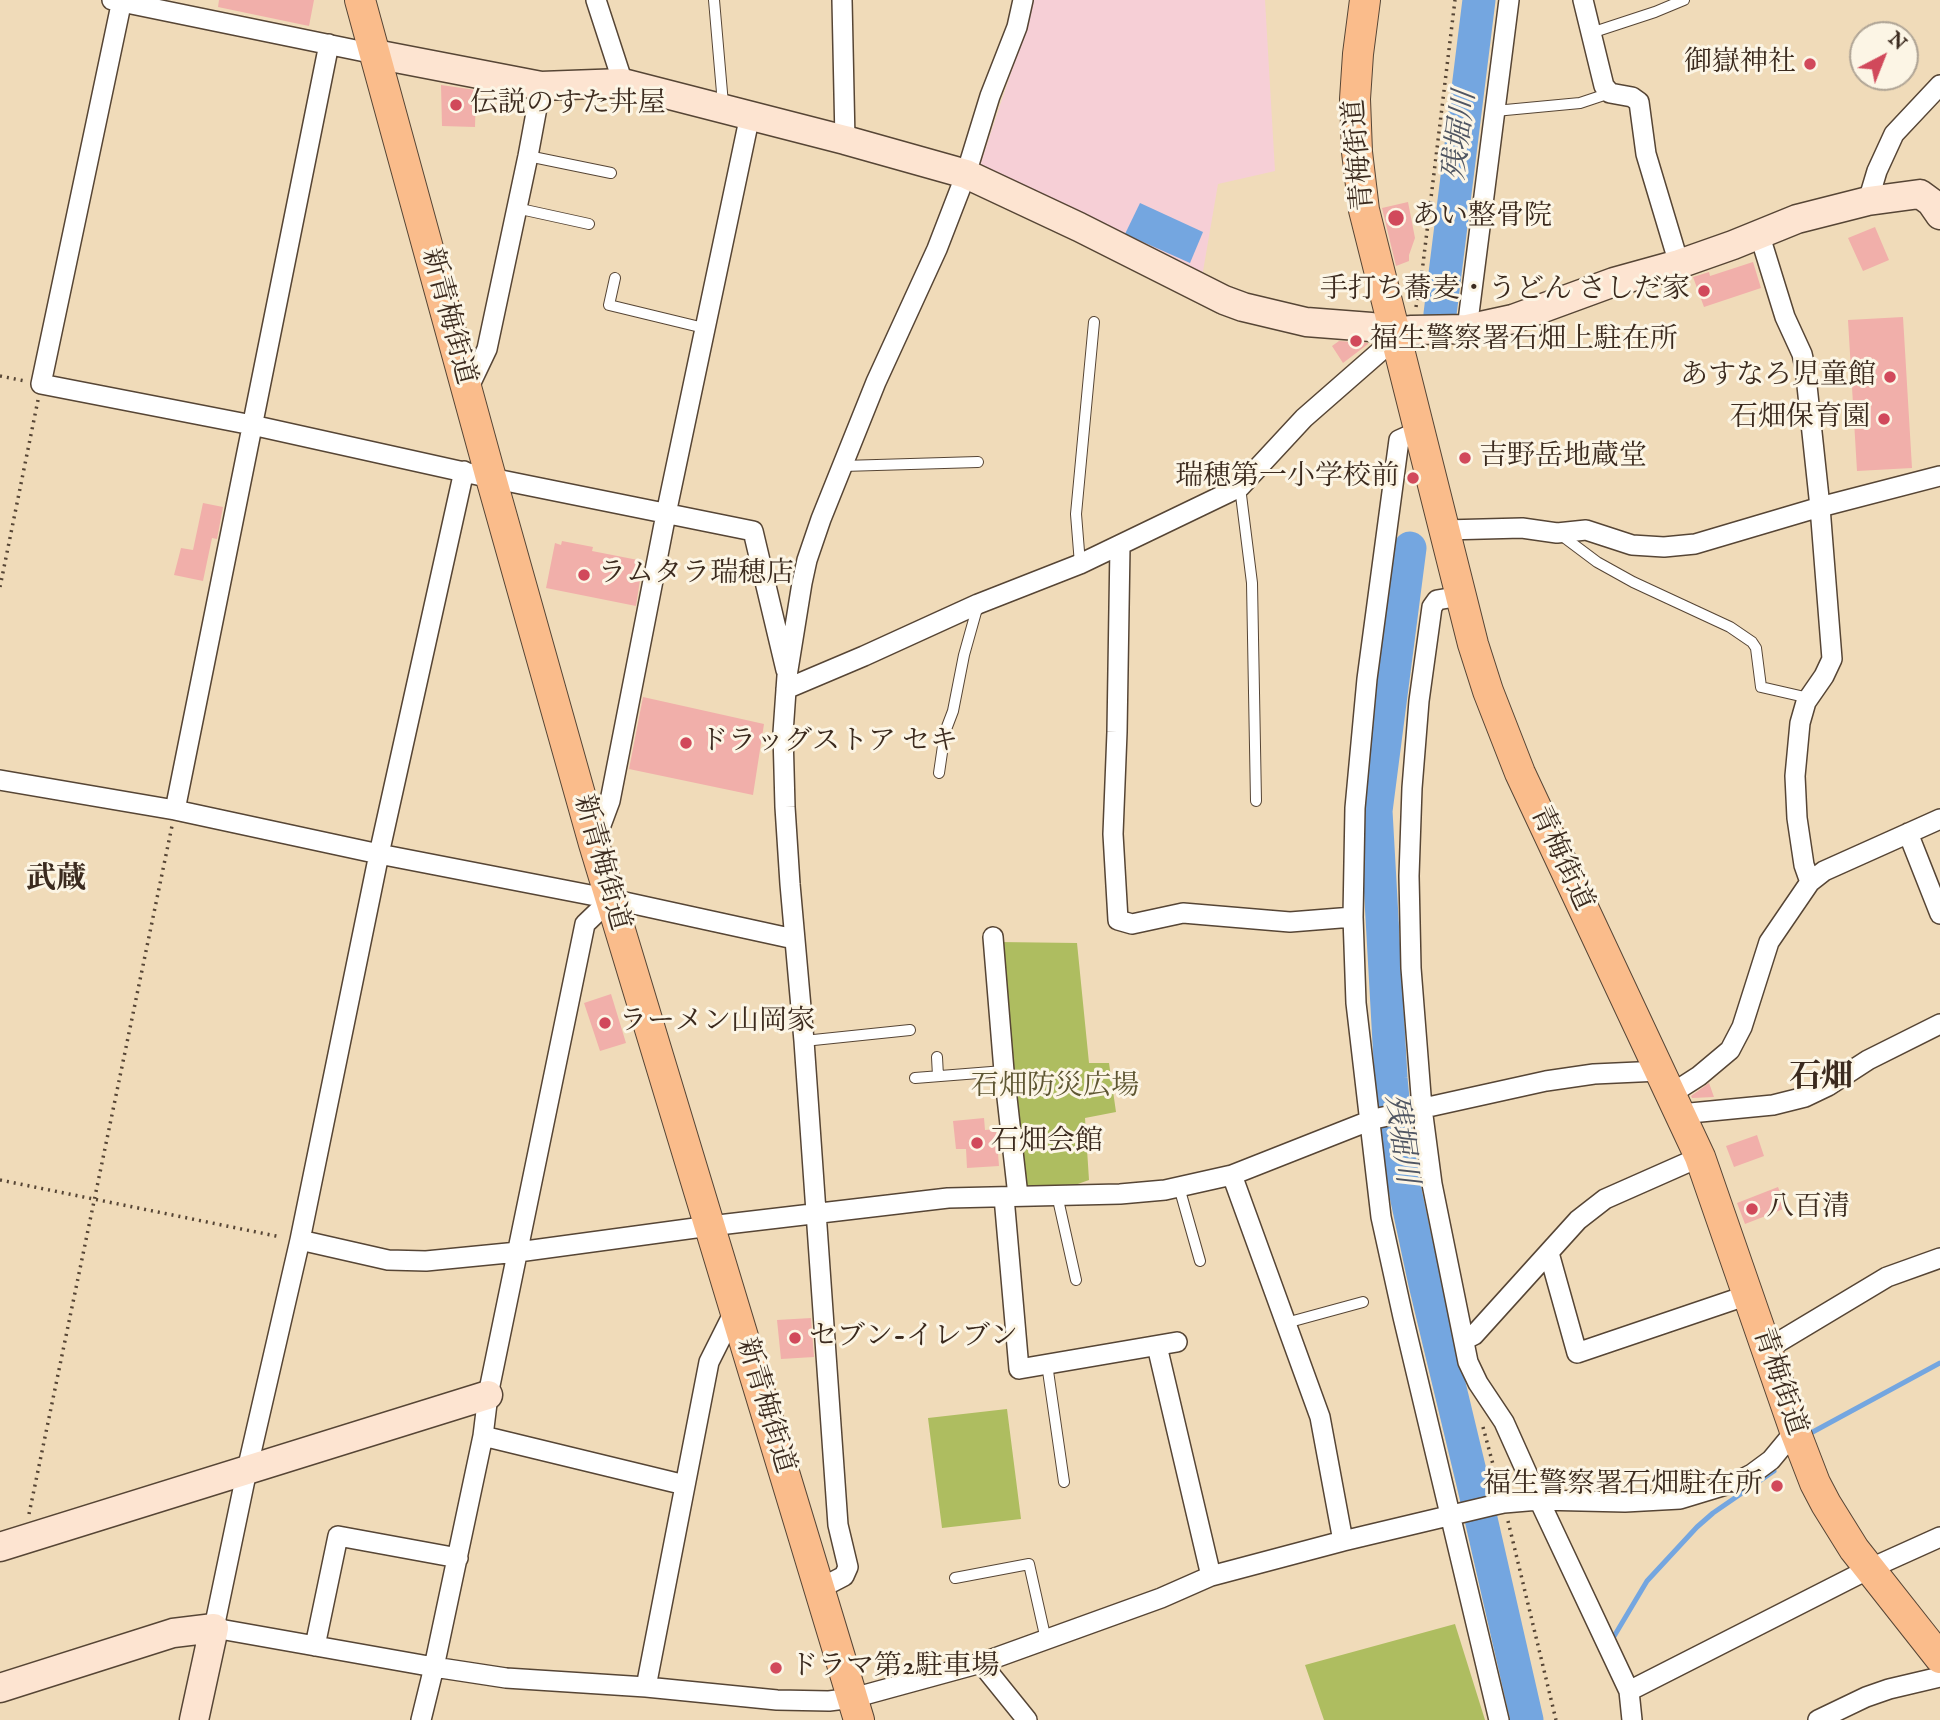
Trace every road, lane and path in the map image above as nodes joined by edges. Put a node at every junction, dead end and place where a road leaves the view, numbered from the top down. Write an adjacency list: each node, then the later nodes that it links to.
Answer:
1 (360, 0): 14 (main road, 新青梅街道)
2 (596, 0): 15 (street)
3 (714, 0): 19 (lane)
4 (842, 0): 21 (street)
5 (1023, 0): 24 (street)
6 (1365, 0): 35 (main road, 青梅街道)
7 (1455, 0): 35 (path)
8 (1509, 0): 20 (street)
9 (1583, 0): 12 (street)
10 (1684, 0): 12 (lane)
11 (118, 1): 13 (street); 37 (street)
12 (1591, 33): 18 (street)
13 (329, 44): 14 (street); 39 (street)
14 (375, 54): 17 (street); 38 (main road, 新青梅街道)
15 (623, 83): 17 (street); 19 (street)
16 (1940, 85): 25 (street)
17 (541, 86): 22 (street)
18 (1610, 93): 20 (lane); 30 (street)
19 (737, 111): 21 (street); 33 (street)
20 (1495, 111): 34 (street)
21 (845, 140): 24 (street)
22 (528, 156): 23 (lane); 26 (street)
23 (611, 173)
24 (966, 174): 35 (street); 42 (street)
25 (1868, 201): 27 (street); 29 (street)
26 (516, 208): 28 (lane); 38 (street)
27 (1940, 215)
28 (589, 224)
29 (1759, 233): 30 (street); 46 (street)
30 (1679, 264): 34 (street)
31 (615, 278): 33 (lane)
32 (1094, 322): 51 (lane)
33 (704, 328): 47 (street)
34 (1467, 329): 35 (street)
35 (1403, 331): 40 (main road, 青梅街道); 45 (street)
36 (0, 376): 37 (path)
37 (41, 384): 39 (street); 52 (path)
38 (467, 391): 43 (main road, 新青梅街道)
39 (252, 425): 43 (street); 60 (street)
40 (1419, 432): 48 (main road, 青梅街道); 68 (street)
41 (978, 462): 42 (lane)
42 (843, 466): 55 (street)
43 (477, 475): 47 (street); 63 (main road, 新青梅街道); 64 (street)
44 (1940, 476): 46 (street)
45 (1240, 487): 50 (street); 59 (lane)
46 (1819, 508): 49 (street); 56 (street)
47 (666, 514): 55 (street); 63 (street)
48 (1445, 530): 49 (street); 53 (main road, 青梅街道)
49 (1557, 533): 56 (lane)
50 (1121, 546): 51 (street); 68 (street)
51 (1080, 564): 54 (street)
52 (0, 587)
53 (1461, 596): 78 (main road, 青梅街道); 79 (street)
54 (978, 604): 55 (street); 57 (lane)
55 (787, 682): 70 (street)
56 (1809, 698): 65 (street)
57 (939, 773)
58 (0, 780): 60 (street)
59 (1256, 801)
60 (175, 810): 64 (street); 87 (path)
61 (1940, 819): 62 (street)
62 (1908, 834): 65 (street); 67 (street)
63 (594, 844): 66 (main road, 新青梅街道)
64 (379, 854): 66 (street); 90 (street)
65 (1810, 882): 78 (street)
66 (611, 899): 70 (street); 89 (main road, 新青梅街道); 91 (street)
67 (1940, 914)
68 (1353, 917): 80 (street)
69 (993, 937): 75 (street)
70 (794, 939): 73 (street)
71 (1940, 1024): 78 (street)
72 (910, 1030): 73 (lane)
73 (804, 1041): 88 (street)
74 (937, 1057): 76 (lane)
75 (1004, 1071): 76 (lane); 86 (street)
76 (939, 1076): 77 (lane)
77 (915, 1078)
78 (1671, 1093): 79 (street); 81 (main road, 青梅街道)
79 (1420, 1109): 80 (street); 100 (street)
80 (1371, 1120): 82 (street); 112 (street)
81 (1700, 1157): 92 (street); 96 (main road, 青梅街道)
82 (1232, 1175): 84 (street); 99 (street)
83 (0, 1180): 87 (path)
84 (1179, 1187): 85 (street); 94 (lane)
85 (1057, 1195): 86 (street); 95 (lane)
86 (1011, 1197): 88 (street); 102 (street)
87 (94, 1199): 90 (path); 116 (path)
88 (816, 1214): 89 (street); 121 (street)
89 (710, 1226): 91 (street); 98 (main road, 新青梅街道)
90 (300, 1240): 91 (street); 107 (street)
91 (518, 1252): 103 (street)
92 (1549, 1253): 96 (street); 100 (street)
93 (1940, 1258): 101 (street)
94 (1200, 1262)
95 (1076, 1280)
96 (1748, 1295): 101 (main road, 青梅街道)
97 (1363, 1302): 99 (lane)
98 (735, 1310): 109 (street); 121 (main road, 新青梅街道)
99 (1286, 1323): 115 (street)
100 (1464, 1340): 111 (street)
101 (1767, 1349): 105 (main road, 青梅街道)
102 (1047, 1363): 108 (lane); 119 (street)
103 (488, 1395): 106 (street); 107 (street)
104 (1483, 1424): 110 (path)
105 (1795, 1431): 111 (street); 118 (main road, 青梅街道)
106 (483, 1436): 109 (street); 117 (street)
107 (247, 1470): 116 (street); 122 (street)
108 (1064, 1482)
109 (685, 1485): 129 (street)
110 (1495, 1497): 111 (street); 112 (street)
111 (1539, 1500): 131 (street)
112 (1455, 1515): 115 (street); 136 (street)
113 (1508, 1521): 137 (path)
114 (1940, 1537): 118 (street)
115 (1343, 1541): 119 (street)
116 (12, 1544)
117 (458, 1558): 124 (street); 127 (street)
118 (1869, 1569): 125 (main road, 青梅街道); 131 (street)
119 (1211, 1576): 123 (street)
120 (955, 1578): 123 (lane)
121 (819, 1589): 132 (main road, 新青梅街道)
122 (214, 1628): 124 (street); 130 (street); 133 (street)
123 (1046, 1641): 126 (street)
124 (315, 1646): 127 (street)
125 (1940, 1658)
126 (981, 1663): 132 (street); 135 (street)
127 (435, 1667): 129 (street); 134 (street)
128 (1940, 1677): 139 (street)
129 (646, 1687): 132 (street)
130 (0, 1688)
131 (1629, 1691): 138 (street)
132 (856, 1709)
133 (194, 1720)
134 (421, 1720)
135 (1027, 1720)
136 (1499, 1720)
137 (1556, 1720)
138 (1632, 1720)
139 (1818, 1720)

